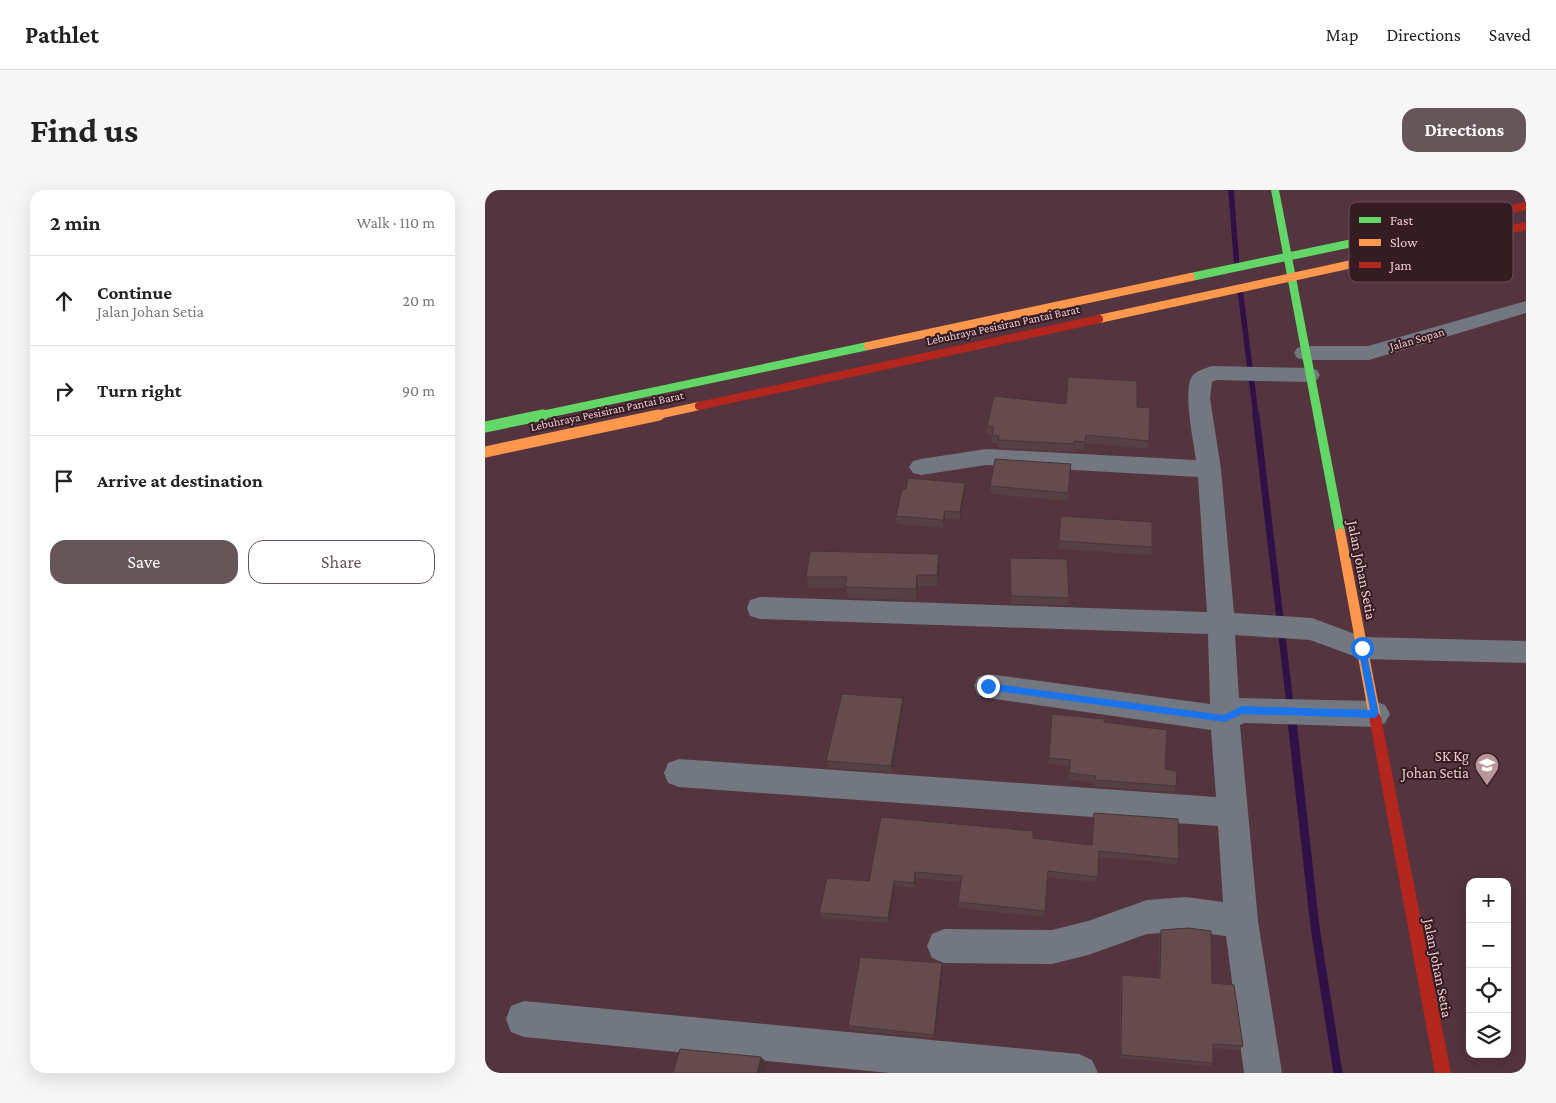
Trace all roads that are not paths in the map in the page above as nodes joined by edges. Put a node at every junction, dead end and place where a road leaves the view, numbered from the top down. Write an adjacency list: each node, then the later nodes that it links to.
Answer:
1 (1275, 190): 9 (main road, Jalan Johan Setia)
2 (1526, 206): 3 (main road, Lebuhraya Pesisiran Pantai Barat, bridge)
3 (1513, 209)
4 (1526, 226): 5 (main road, Lebuhraya Pesisiran Pantai Barat, bridge)
5 (1513, 229)
6 (1349, 244): 11 (main road, Lebuhraya Pesisiran Pantai Barat, bridge)
7 (1349, 264): 12 (main road, Lebuhraya Pesisiran Pantai Barat, bridge)
8 (1526, 307): 9 (street, Jalan Sopan)
9 (1305, 353): 10 (main road, Jalan Johan Setia)
10 (1309, 375): 14 (street); 17 (main road, Jalan Johan Setia)
11 (485, 427)
12 (485, 452)
13 (921, 468): 14 (street)
14 (1209, 469): 16 (street)
15 (760, 608): 16 (street)
16 (1229, 624): 17 (street); 20 (street)
17 (1362, 648): 18 (street); 21 (main road, Jalan Johan Setia)
18 (1526, 652)
19 (988, 686): 20 (street)
20 (1233, 714): 21 (street); 23 (street)
21 (1375, 714): 29 (main road, Jalan Johan Setia)
22 (679, 773): 23 (street)
23 (1233, 813): 24 (street)
24 (1241, 921): 25 (street); 28 (street)
25 (944, 946)
26 (524, 1019): 27 (street)
27 (1079, 1073)
28 (1263, 1073)
29 (1443, 1073)

